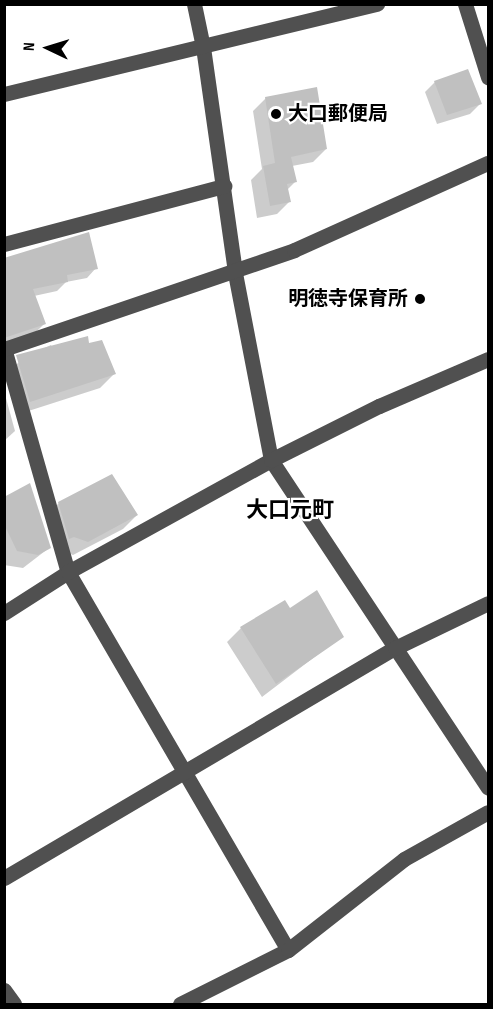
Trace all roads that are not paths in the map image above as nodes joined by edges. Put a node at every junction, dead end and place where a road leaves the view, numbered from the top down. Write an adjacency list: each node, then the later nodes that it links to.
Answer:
1 (194, 4): 4 (street)
2 (377, 4): 4 (street)
3 (465, 4): 5 (street)
4 (203, 47): 6 (street); 8 (street)
5 (489, 77)
6 (4, 94)
7 (489, 163): 10 (street)
8 (224, 186): 9 (street); 10 (street)
9 (4, 244)
10 (235, 273): 11 (street); 13 (street)
11 (5, 349): 14 (street)
12 (489, 359): 13 (street)
13 (271, 460): 14 (street); 17 (street)
14 (68, 572): 16 (street); 18 (street)
15 (489, 603): 17 (street)
16 (4, 613)
17 (396, 648): 18 (street); 19 (street)
18 (185, 773): 21 (street); 22 (street)
19 (489, 788)
20 (489, 812): 22 (street)
21 (4, 878)
22 (288, 950): 25 (street)
23 (4, 990): 24 (street)
24 (14, 1005)
25 (180, 1005)

